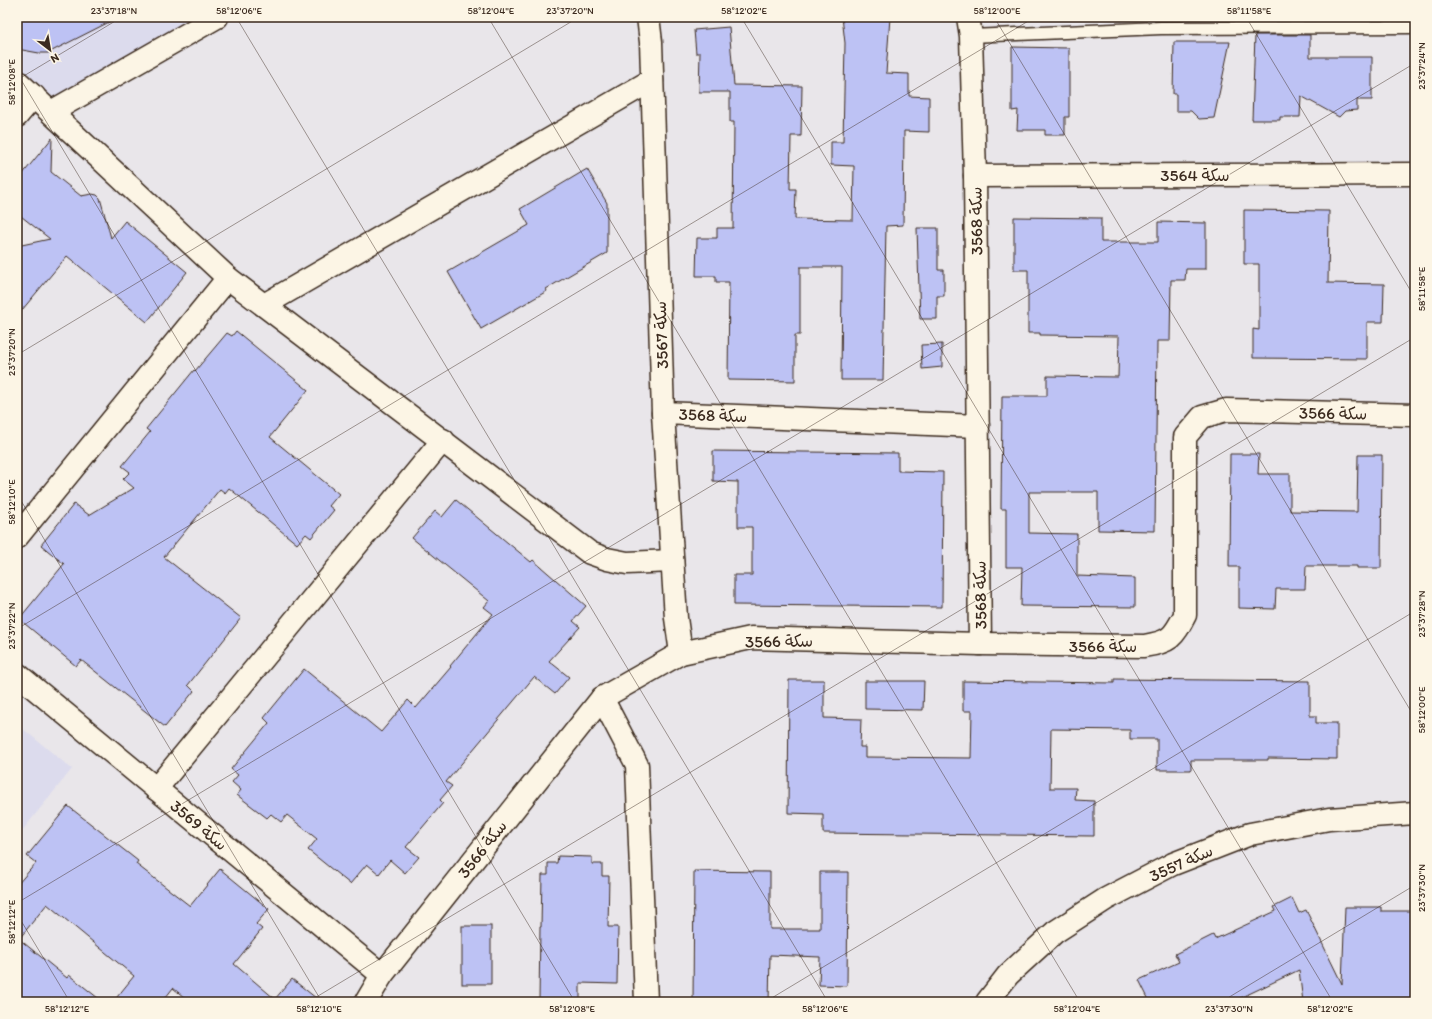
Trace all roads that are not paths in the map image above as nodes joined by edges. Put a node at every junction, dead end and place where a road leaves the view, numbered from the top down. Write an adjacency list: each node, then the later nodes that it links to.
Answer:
1 (217, 17): 8 (street)
2 (648, 17): 5 (street, سكة 3567)
3 (969, 27): 4 (lane); 11 (street, سكة 3568)
4 (1415, 27)
5 (652, 80): 13 (street); 14 (street, سكة 3567)
6 (17, 81): 7 (street)
7 (34, 96): 8 (street); 9 (street)
8 (51, 112): 12 (street)
9 (17, 116)
10 (1415, 174): 11 (street, سكة 3564)
11 (975, 176): 16 (street, سكة 3568)
12 (228, 278): 13 (street); 18 (street)
13 (264, 305): 17 (street)
14 (663, 413): 16 (street, سكة 3568); 19 (street, سكة 3567)
15 (1415, 415): 20 (street, سكة 3566)
16 (978, 426): 20 (street, سكة 3568)
17 (443, 440): 19 (street); 24 (street)
18 (17, 537)
19 (672, 561): 21 (street, سكة 3567)
20 (980, 644): 21 (street, سكة 3566)
21 (681, 653): 23 (street, سكة 3566)
22 (17, 674): 24 (street, سكة 3569)
23 (602, 698): 26 (street, سكة 3566); 28 (street)
24 (156, 789): 26 (street, سكة 3569)
25 (1415, 813): 29 (street, سكة 3557)
26 (382, 975): 27 (street, سكة 3566)
27 (366, 1002)
28 (646, 1002)
29 (987, 1002)

